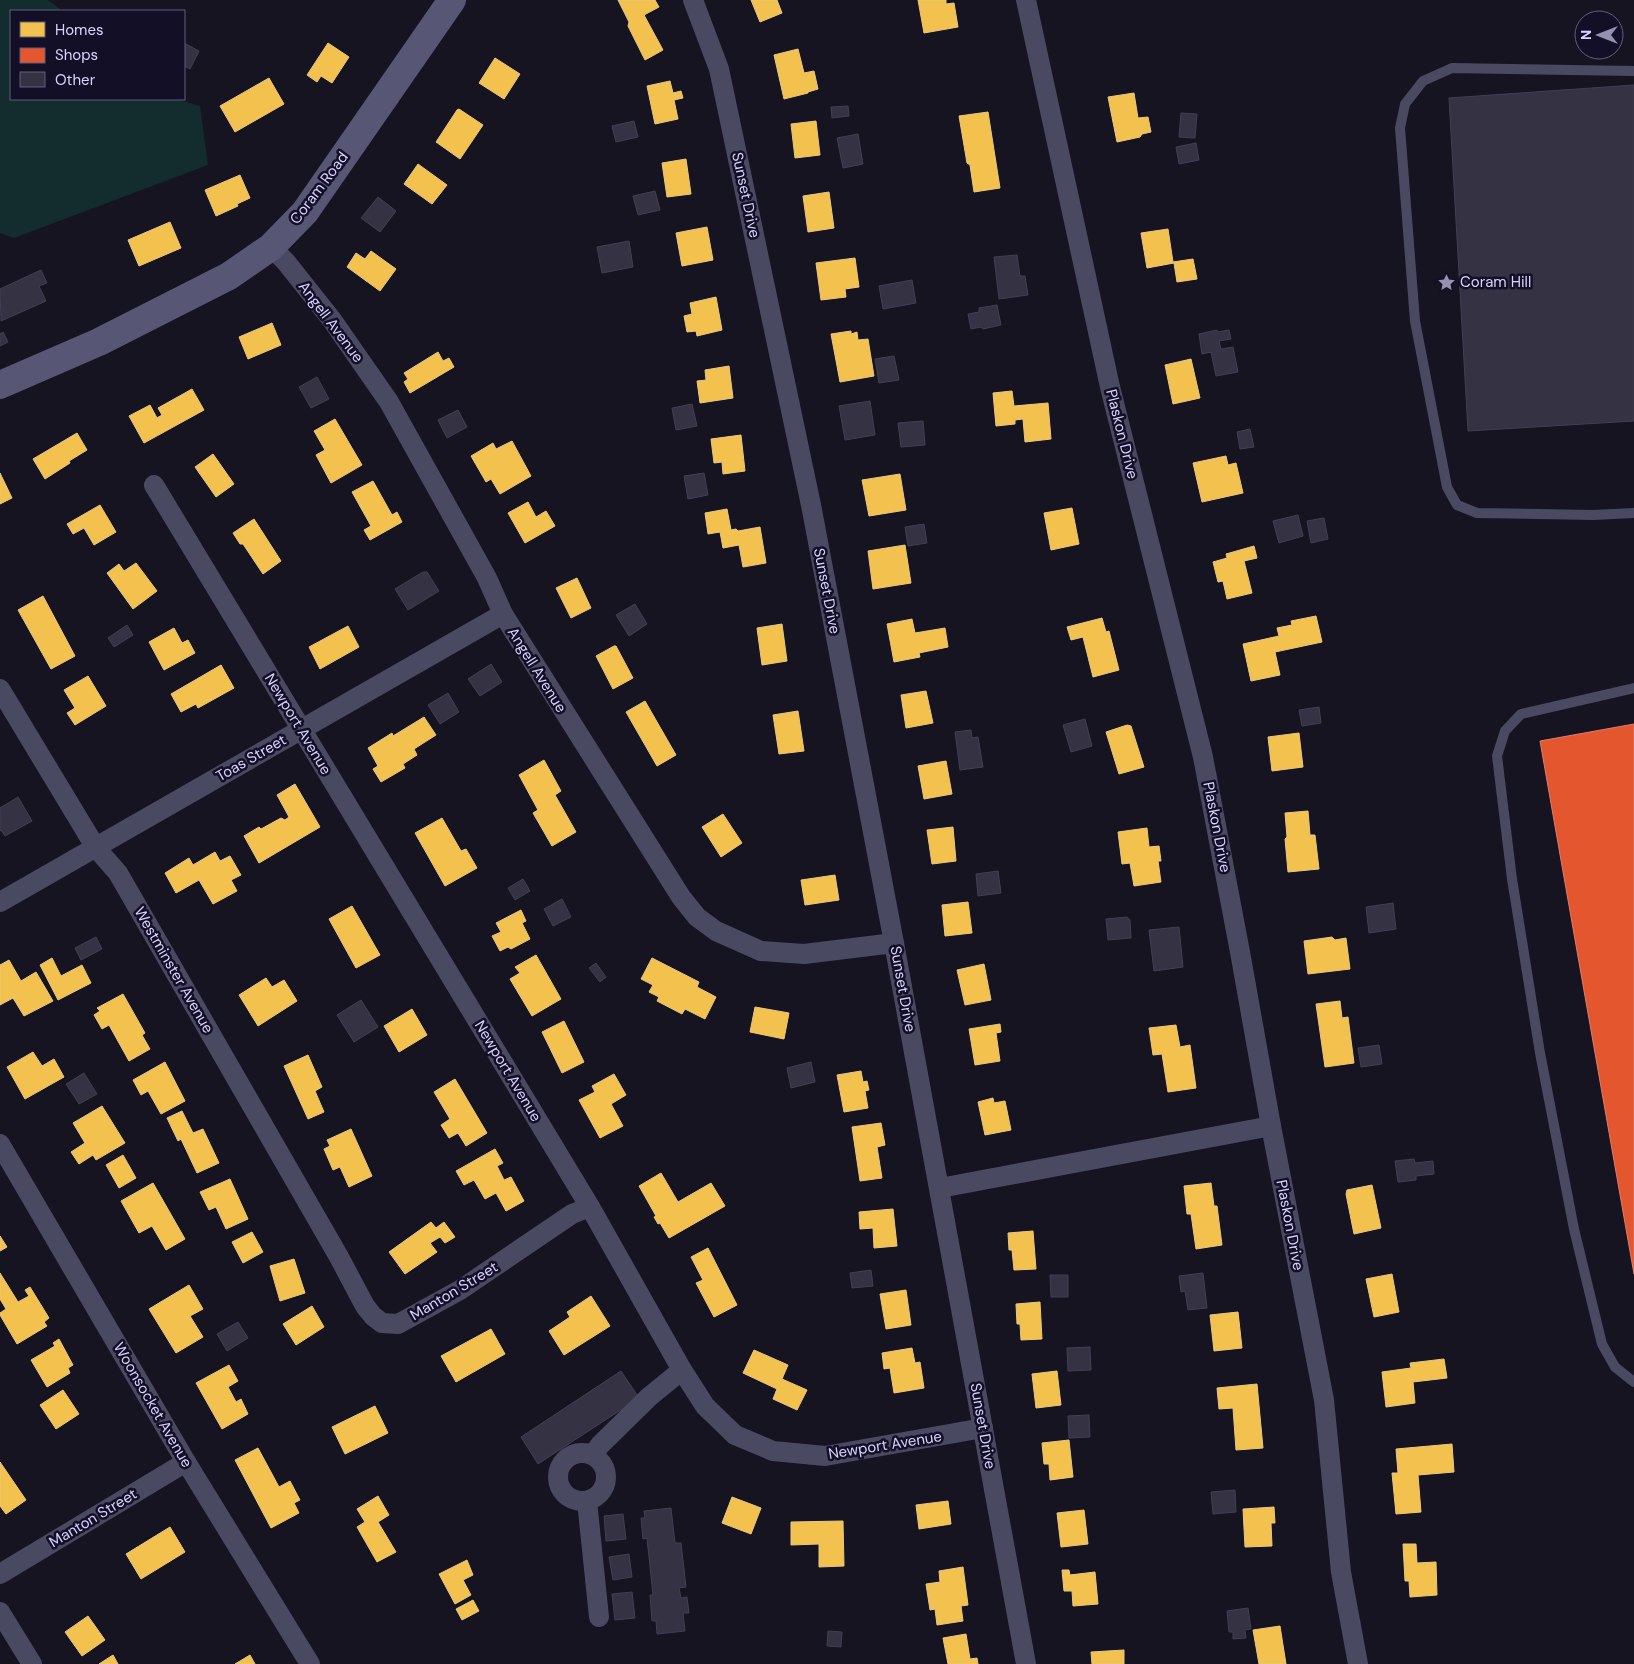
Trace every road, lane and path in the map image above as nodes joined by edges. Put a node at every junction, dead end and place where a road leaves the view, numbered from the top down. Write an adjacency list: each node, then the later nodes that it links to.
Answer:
1 (452, 0): 5 (street, Coram Road)
2 (693, 0): 15 (street, Sunset Drive)
3 (1026, 0): 16 (street, Plaskon Drive)
4 (1634, 71): 8 (lane)
5 (271, 247): 6 (street, Coram Road); 9 (street, Angell Avenue)
6 (0, 385)
7 (154, 485): 12 (street, Newport Avenue)
8 (1634, 513)
9 (503, 614): 12 (street, Toas Street); 15 (street, Angell Avenue)
10 (1634, 688): 22 (lane)
11 (0, 689): 13 (street, Westminster Avenue)
12 (301, 730): 13 (street, Toas Street); 19 (street, Newport Avenue)
13 (96, 848): 14 (street, Toas Street); 20 (street, Westminster Avenue)
14 (0, 902)
15 (894, 943): 18 (street, Sunset Drive)
16 (1271, 1126): 18 (street); 33 (street, Plaskon Drive)
17 (0, 1144): 25 (street, Woonsocket Avenue)
18 (940, 1188): 23 (street, Sunset Drive)
19 (590, 1207): 20 (street, Manton Street); 21 (street, Newport Avenue)
20 (339, 1257)
21 (682, 1370): 23 (street, Newport Avenue); 24 (street)
22 (1634, 1382)
23 (983, 1428): 32 (street, Sunset Drive)
24 (594, 1455): 26 (street); 26 (street)
25 (186, 1462): 27 (street, Manton Street); 31 (street, Woonsocket Avenue)
26 (587, 1500): 29 (street)
27 (0, 1574)
28 (0, 1612): 30 (street)
29 (599, 1617)
30 (32, 1664)
31 (310, 1664)
32 (1026, 1664)
33 (1358, 1664)

